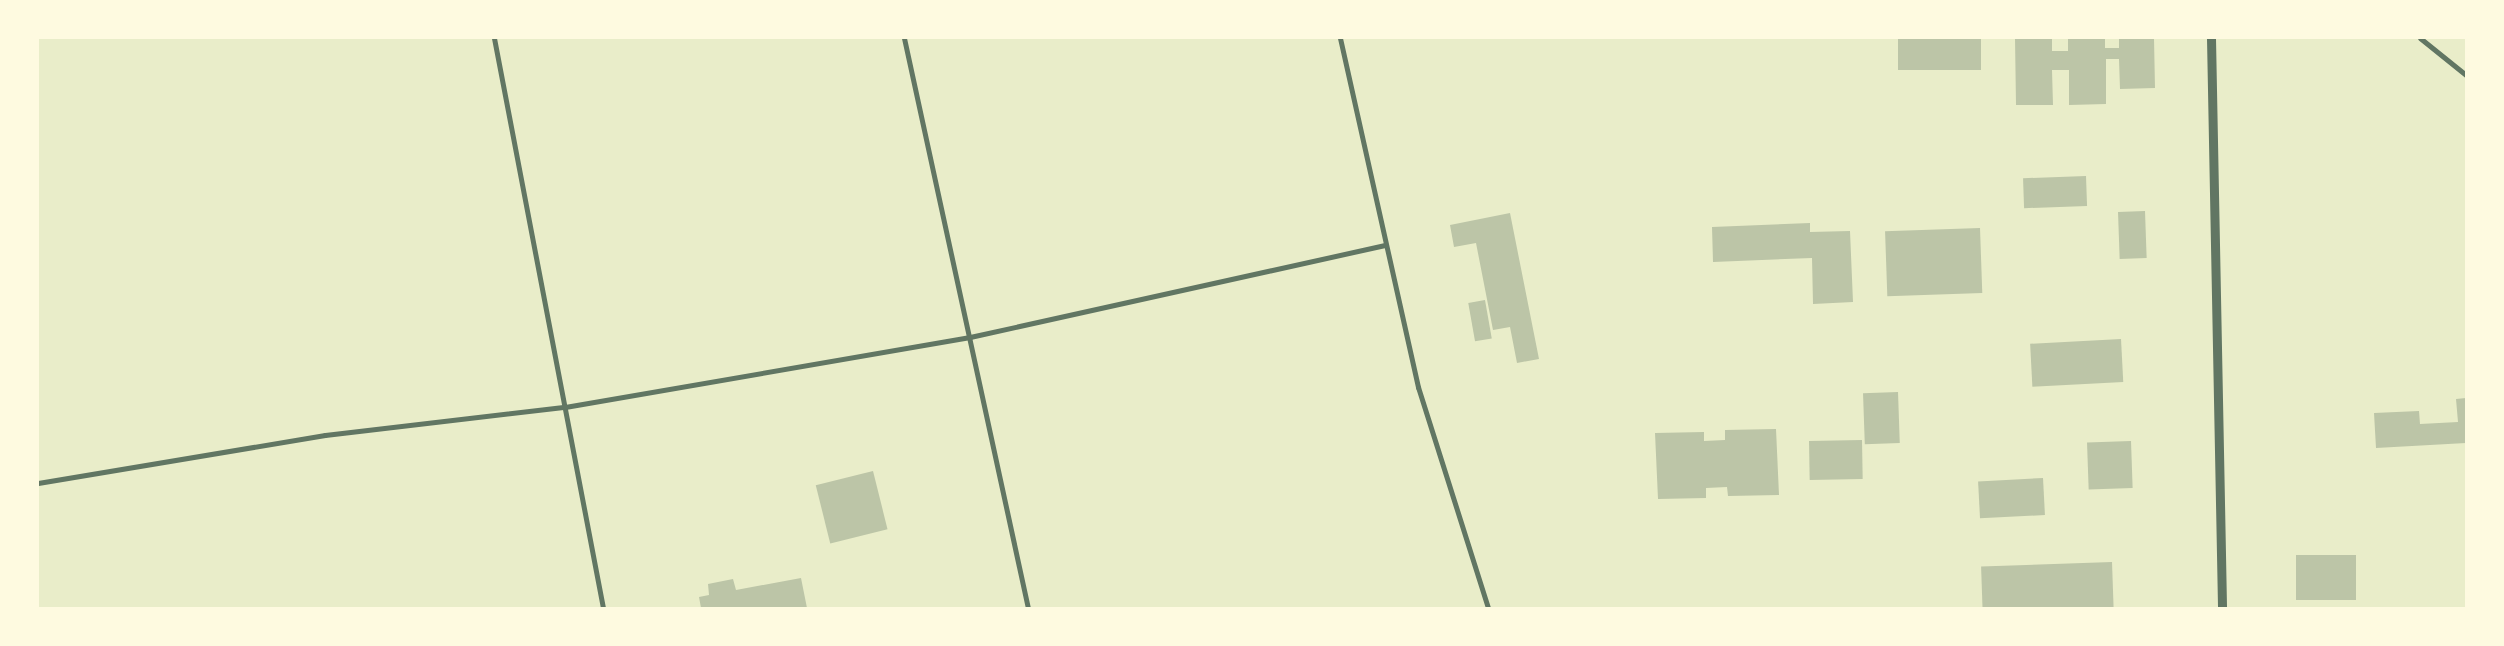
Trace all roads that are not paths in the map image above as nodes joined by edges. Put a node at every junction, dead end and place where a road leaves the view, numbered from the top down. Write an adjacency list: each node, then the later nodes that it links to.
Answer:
1 (494, 38): 9 (street)
2 (904, 38): 8 (street)
3 (1340, 38): 7 (street)
4 (2210, 38): 14 (street)
5 (2420, 38): 6 (street)
6 (2466, 75)
7 (1385, 245): 8 (street); 13 (street)
8 (970, 337): 9 (street); 12 (street)
9 (565, 407): 10 (street); 11 (street)
10 (38, 483)
11 (603, 608)
12 (1028, 608)
13 (1488, 608)
14 (2222, 608)

